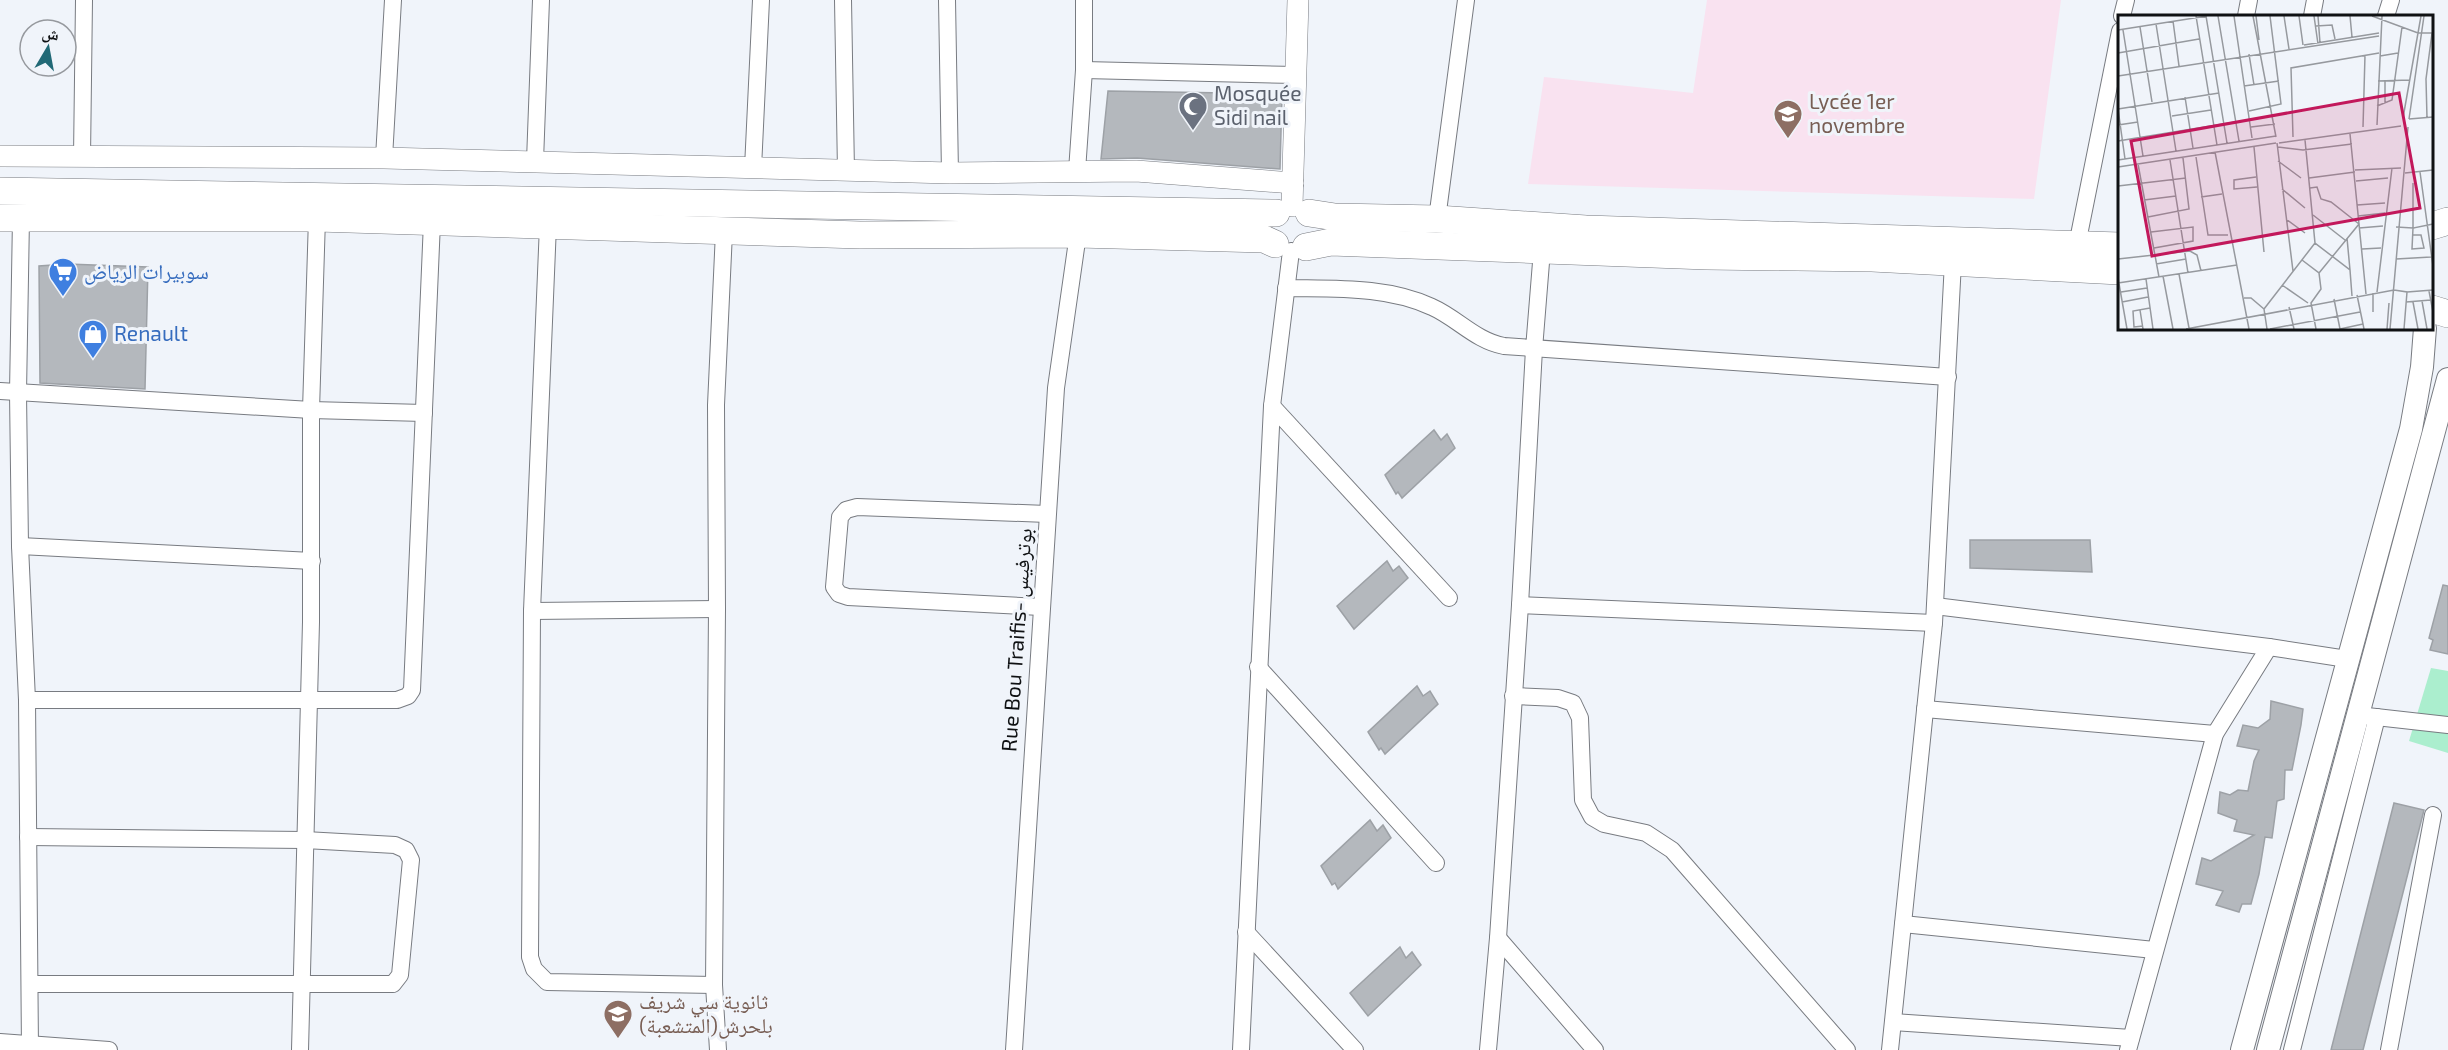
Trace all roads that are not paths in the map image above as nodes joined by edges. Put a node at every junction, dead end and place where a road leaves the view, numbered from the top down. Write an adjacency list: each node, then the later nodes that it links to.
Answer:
1 (84, 0): 22 (street)
2 (393, 0): 23 (street)
3 (541, 0): 24 (street)
4 (760, 0): 25 (street)
5 (843, 0): 26 (street)
6 (947, 0): 28 (street)
7 (1084, 0): 19 (street)
8 (1298, 0): 20 (street)
9 (1466, 0): 33 (street)
10 (2126, 0): 14 (street)
11 (2249, 0): 15 (street)
12 (2315, 0): 16 (street)
13 (2391, 0): 17 (street)
14 (2122, 15)
15 (2246, 15)
16 (2312, 15)
17 (2386, 15)
18 (2118, 41): 38 (street)
19 (1084, 70): 20 (street); 27 (street)
20 (1296, 75): 30 (street)
21 (0, 156): 22 (street)
22 (82, 157): 23 (street)
23 (384, 158): 24 (street)
24 (535, 161): 25 (street)
25 (753, 168): 26 (street)
26 (846, 171): 28 (street)
27 (1077, 171): 28 (street); 30 (street)
28 (950, 173)
29 (0, 191): 30 (highway)
30 (1292, 204): 33 (highway); 40 (highway); 40 (highway)
31 (11, 218): 32 (highway); 52 (street)
32 (317, 218): 34 (highway); 54 (street)
33 (1437, 219): 38 (highway)
34 (432, 222): 35 (highway); 55 (street)
35 (548, 225): 36 (highway); 63 (street)
36 (724, 232): 37 (highway); 62 (street)
37 (1078, 234): 40 (highway); 56 (street, Rue Bou Traifis- بوترفيس)
38 (2077, 244): 39 (highway)
39 (2118, 246)
40 (1291, 247): 41 (highway); 44 (street)
41 (1542, 250): 42 (highway); 48 (street)
42 (1953, 262): 43 (highway); 49 (street)
43 (2118, 271)
44 (1286, 288): 48 (street); 53 (street)
45 (2433, 309): 46 (highway)
46 (2448, 314)
47 (2425, 330): 66 (main road)
48 (1534, 349): 49 (street); 60 (street)
49 (1948, 377): 64 (street)
50 (2448, 379): 72 (main road)
51 (0, 391): 52 (street)
52 (18, 393): 54 (street); 57 (street)
53 (1272, 406): 59 (street); 67 (street)
54 (311, 410): 55 (street); 58 (street)
55 (424, 413): 70 (street)
56 (1047, 514): 61 (street, Rue Bou Traifis- بوترفيس); 61 (street)
57 (20, 546): 58 (street); 69 (street)
58 (312, 561): 70 (street)
59 (1449, 598)
60 (1520, 605): 64 (street); 68 (street)
61 (1041, 607): 93 (street, Rue Bou Traifis- بوترفيس)
62 (717, 609): 63 (street); 85 (street)
63 (532, 611): 85 (street)
64 (1934, 614): 65 (street); 71 (street)
65 (2269, 647): 66 (street); 74 (street)
66 (2348, 659): 100 (main road)
67 (1258, 667): 78 (street); 80 (street)
68 (1513, 696): 81 (street); 98 (street)
69 (27, 700): 70 (street); 76 (street)
70 (309, 700): 77 (street)
71 (1925, 709): 74 (street); 79 (street)
72 (2367, 716): 73 (street); 101 (main road); 102 (street)
73 (2448, 725)
74 (2216, 734): 82 (street)
75 (2433, 815): 103 (street)
76 (28, 837): 77 (street); 83 (street)
77 (305, 840): 84 (street); 84 (street)
78 (1436, 863)
79 (1903, 924): 82 (street); 86 (street)
80 (1246, 932): 94 (street); 95 (street)
81 (1498, 938): 96 (street); 97 (street)
82 (2154, 950): 88 (street)
83 (30, 984): 84 (street); 89 (street)
84 (302, 985): 91 (street)
85 (714, 985): 92 (street)
86 (1893, 1022): 88 (street); 99 (street)
87 (0, 1042): 89 (street)
88 (2129, 1044)
89 (30, 1047): 90 (street)
90 (109, 1050)
91 (300, 1050)
92 (718, 1050)
93 (1014, 1050)
94 (1241, 1050)
95 (1355, 1050)
96 (1488, 1050)
97 (1595, 1050)
98 (1847, 1050)
99 (1890, 1050)
100 (2242, 1050)
101 (2270, 1050)
102 (2292, 1050)
103 (2389, 1050)

